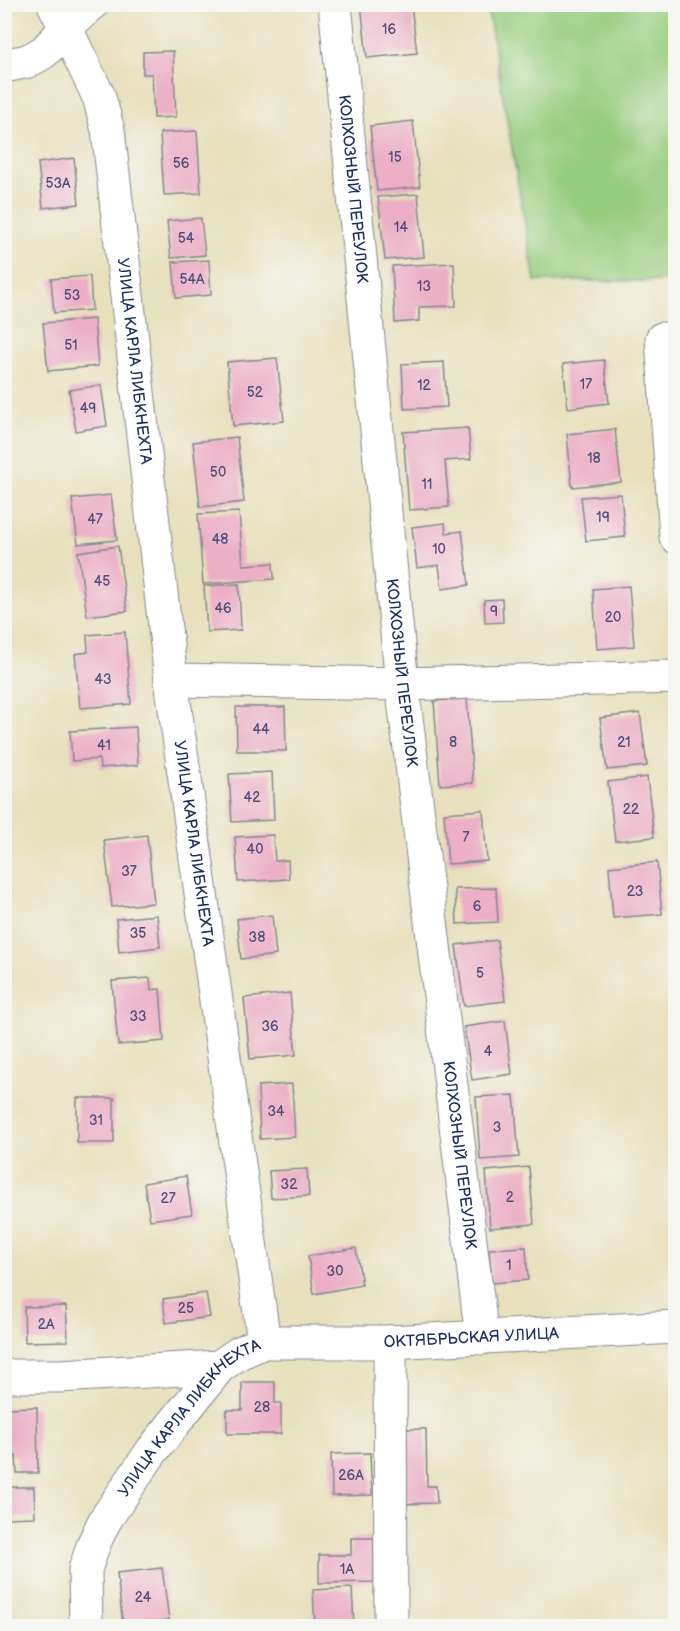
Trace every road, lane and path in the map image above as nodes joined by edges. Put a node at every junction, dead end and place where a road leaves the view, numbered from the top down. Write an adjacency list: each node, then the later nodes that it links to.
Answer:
1 (92, 4): 3 (street)
2 (335, 4): 9 (street, КОЛХОЗНЫЙ ПЕРЕУЛОК)
3 (60, 17): 4 (street); 8 (street, УЛИЦА КАРЛА ЛИБКНЕХТА)
4 (4, 66)
5 (662, 339): 6 (street)
6 (675, 537)
7 (675, 677): 9 (street)
8 (171, 680): 9 (street); 12 (street, УЛИЦА КАРЛА ЛИБКНЕХТА)
9 (402, 684): 11 (street, КОЛХОЗНЫЙ ПЕРЕУЛОК)
10 (675, 1327): 11 (street, ОКТЯБРЬСКАЯ УЛИЦА)
11 (482, 1338): 13 (street, ОКТЯБРЬСКАЯ УЛИЦА)
12 (264, 1342): 13 (street, ОКТЯБРЬСКАЯ УЛИЦА); 14 (street, УЛИЦА КАРЛА ЛИБКНЕХТА)
13 (390, 1342): 17 (street)
14 (219, 1367): 15 (street); 16 (street, УЛИЦА КАРЛА ЛИБКНЕХТА)
15 (4, 1376)
16 (86, 1626)
17 (391, 1626)

